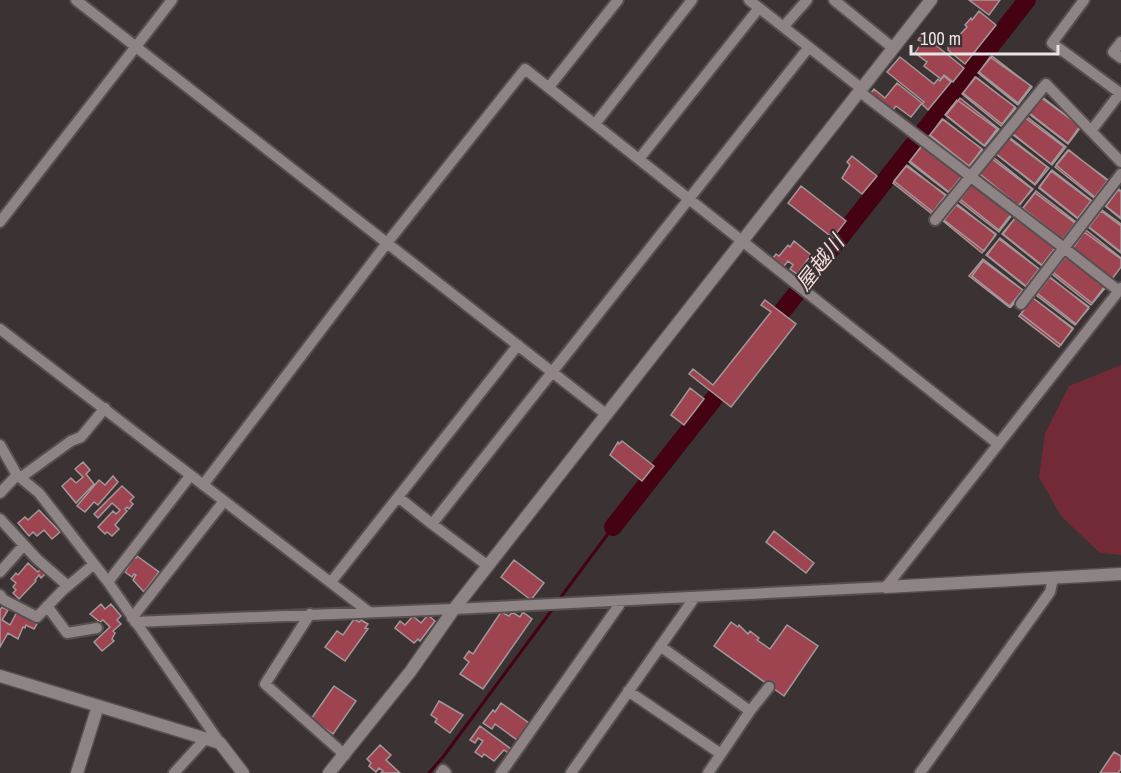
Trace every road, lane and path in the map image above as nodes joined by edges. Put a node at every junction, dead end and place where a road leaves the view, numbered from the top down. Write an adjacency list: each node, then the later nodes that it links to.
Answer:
1 (76, 0): 13 (street)
2 (172, 0): 13 (street)
3 (618, 0): 17 (street)
4 (692, 0): 20 (street)
5 (749, 0): 10 (street)
6 (807, 0): 11 (street)
7 (834, 0): 15 (street)
8 (1084, 0): 19 (street)
9 (924, 3): 15 (street)
10 (759, 8): 11 (street); 22 (street)
11 (784, 26): 14 (street)
12 (1121, 42): 16 (street)
13 (136, 46): 28 (street); 30 (street)
14 (809, 47): 18 (street); 26 (street)
15 (893, 48): 18 (street)
16 (1121, 58)
17 (549, 87): 20 (street); 30 (street)
18 (861, 90): 25 (street); 29 (street)
19 (1121, 92): 21 (street)
20 (595, 124): 22 (street)
21 (1091, 131): 23 (street); 25 (street)
22 (639, 159): 26 (street)
23 (1121, 162)
24 (1121, 174): 31 (street)
25 (970, 176): 27 (street); 31 (street)
26 (688, 198): 29 (street); 36 (street)
27 (935, 220)
28 (0, 222)
29 (742, 242): 38 (street); 39 (street)
30 (387, 243): 35 (street); 43 (street)
31 (1064, 248): 32 (street); 33 (street)
32 (1120, 289): 39 (street)
33 (1021, 304)
34 (0, 329): 37 (street)
35 (518, 345): 36 (street); 45 (street)
36 (553, 372): 38 (street); 48 (street)
37 (105, 408): 41 (street); 42 (street)
38 (607, 415): 51 (street)
39 (998, 444): 58 (street)
40 (0, 445): 41 (street)
41 (18, 476): 44 (street); 50 (street)
42 (190, 476): 43 (street); 55 (street)
43 (203, 485): 46 (street)
44 (0, 493)
45 (398, 497): 48 (street); 56 (street)
46 (224, 501): 56 (street); 66 (street)
47 (0, 519): 49 (street)
48 (432, 524): 51 (street)
49 (24, 545): 52 (street); 57 (street)
50 (94, 564): 55 (street); 57 (street)
51 (488, 566): 63 (street)
52 (0, 572)
53 (1121, 574): 54 (street)
54 (1053, 579): 58 (street); 87 (street)
55 (108, 582): 66 (street)
56 (331, 582): 64 (street)
57 (68, 586): 62 (street)
58 (886, 587): 60 (street)
59 (0, 595): 62 (street)
60 (695, 597): 61 (street); 68 (street)
61 (622, 601): 63 (street); 84 (street)
62 (48, 606): 67 (street)
63 (454, 609): 64 (street); 77 (street)
64 (369, 612): 65 (street)
65 (310, 614): 66 (street); 77 (street)
66 (133, 620): 75 (street)
67 (97, 628)
68 (660, 646): 71 (street); 73 (street)
69 (0, 676): 72 (street)
70 (769, 687): 73 (street)
71 (628, 691): 76 (street); 85 (street)
72 (98, 706): 74 (street); 79 (street)
73 (750, 711): 76 (street)
74 (206, 738): 75 (street); 78 (street)
75 (220, 743): 80 (street)
76 (721, 754): 86 (street)
77 (345, 755): 81 (street)
78 (180, 771)
79 (76, 773)
80 (243, 773)
81 (329, 773)
82 (441, 773): 83 (street)
83 (446, 773)
84 (501, 773)
85 (571, 773)
86 (708, 773)
87 (920, 773)

